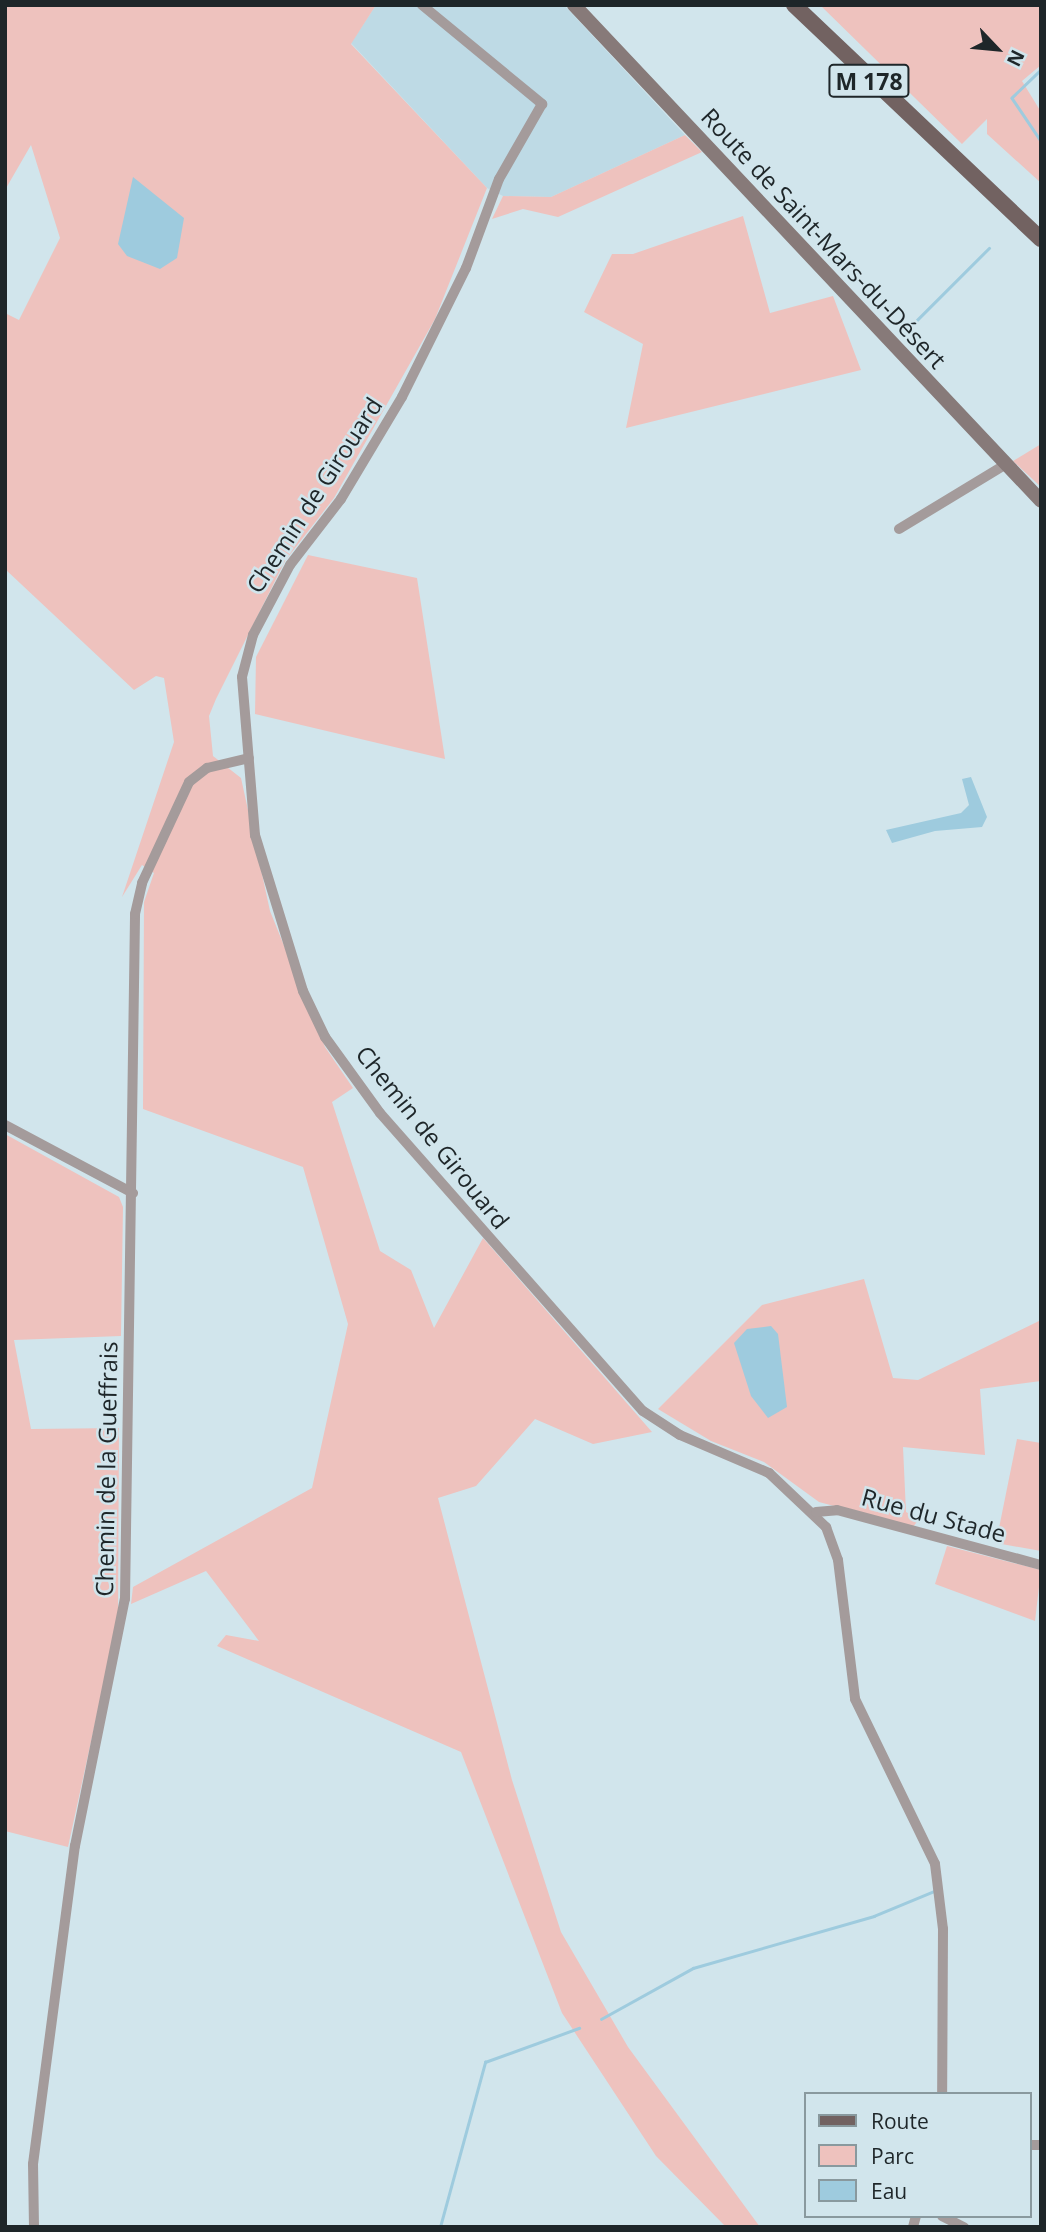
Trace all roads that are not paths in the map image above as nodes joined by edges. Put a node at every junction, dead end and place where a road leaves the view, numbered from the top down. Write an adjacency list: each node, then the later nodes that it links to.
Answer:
1 (422, 5): 8 (street, Chemin de Girouard)
2 (575, 5): 5 (main road, Route de Saint-Mars-du-Désert)
3 (794, 5): 4 (main road, M 178)
4 (1041, 239)
5 (1003, 466): 6 (main road, Route de Saint-Mars-du-Désert); 7 (street)
6 (1041, 501)
7 (899, 529)
8 (249, 758): 10 (street, Chemin de la Gueffrais); 11 (street, Chemin de Girouard)
9 (5, 1125): 10 (street)
10 (133, 1193): 15 (street, Chemin de la Gueffrais)
11 (816, 1512): 12 (street, Rue du Stade); 13 (street, Chemin de Girouard)
12 (1041, 1565)
13 (942, 2092)
14 (946, 2218): 16 (street)
15 (34, 2227)
16 (964, 2227)

